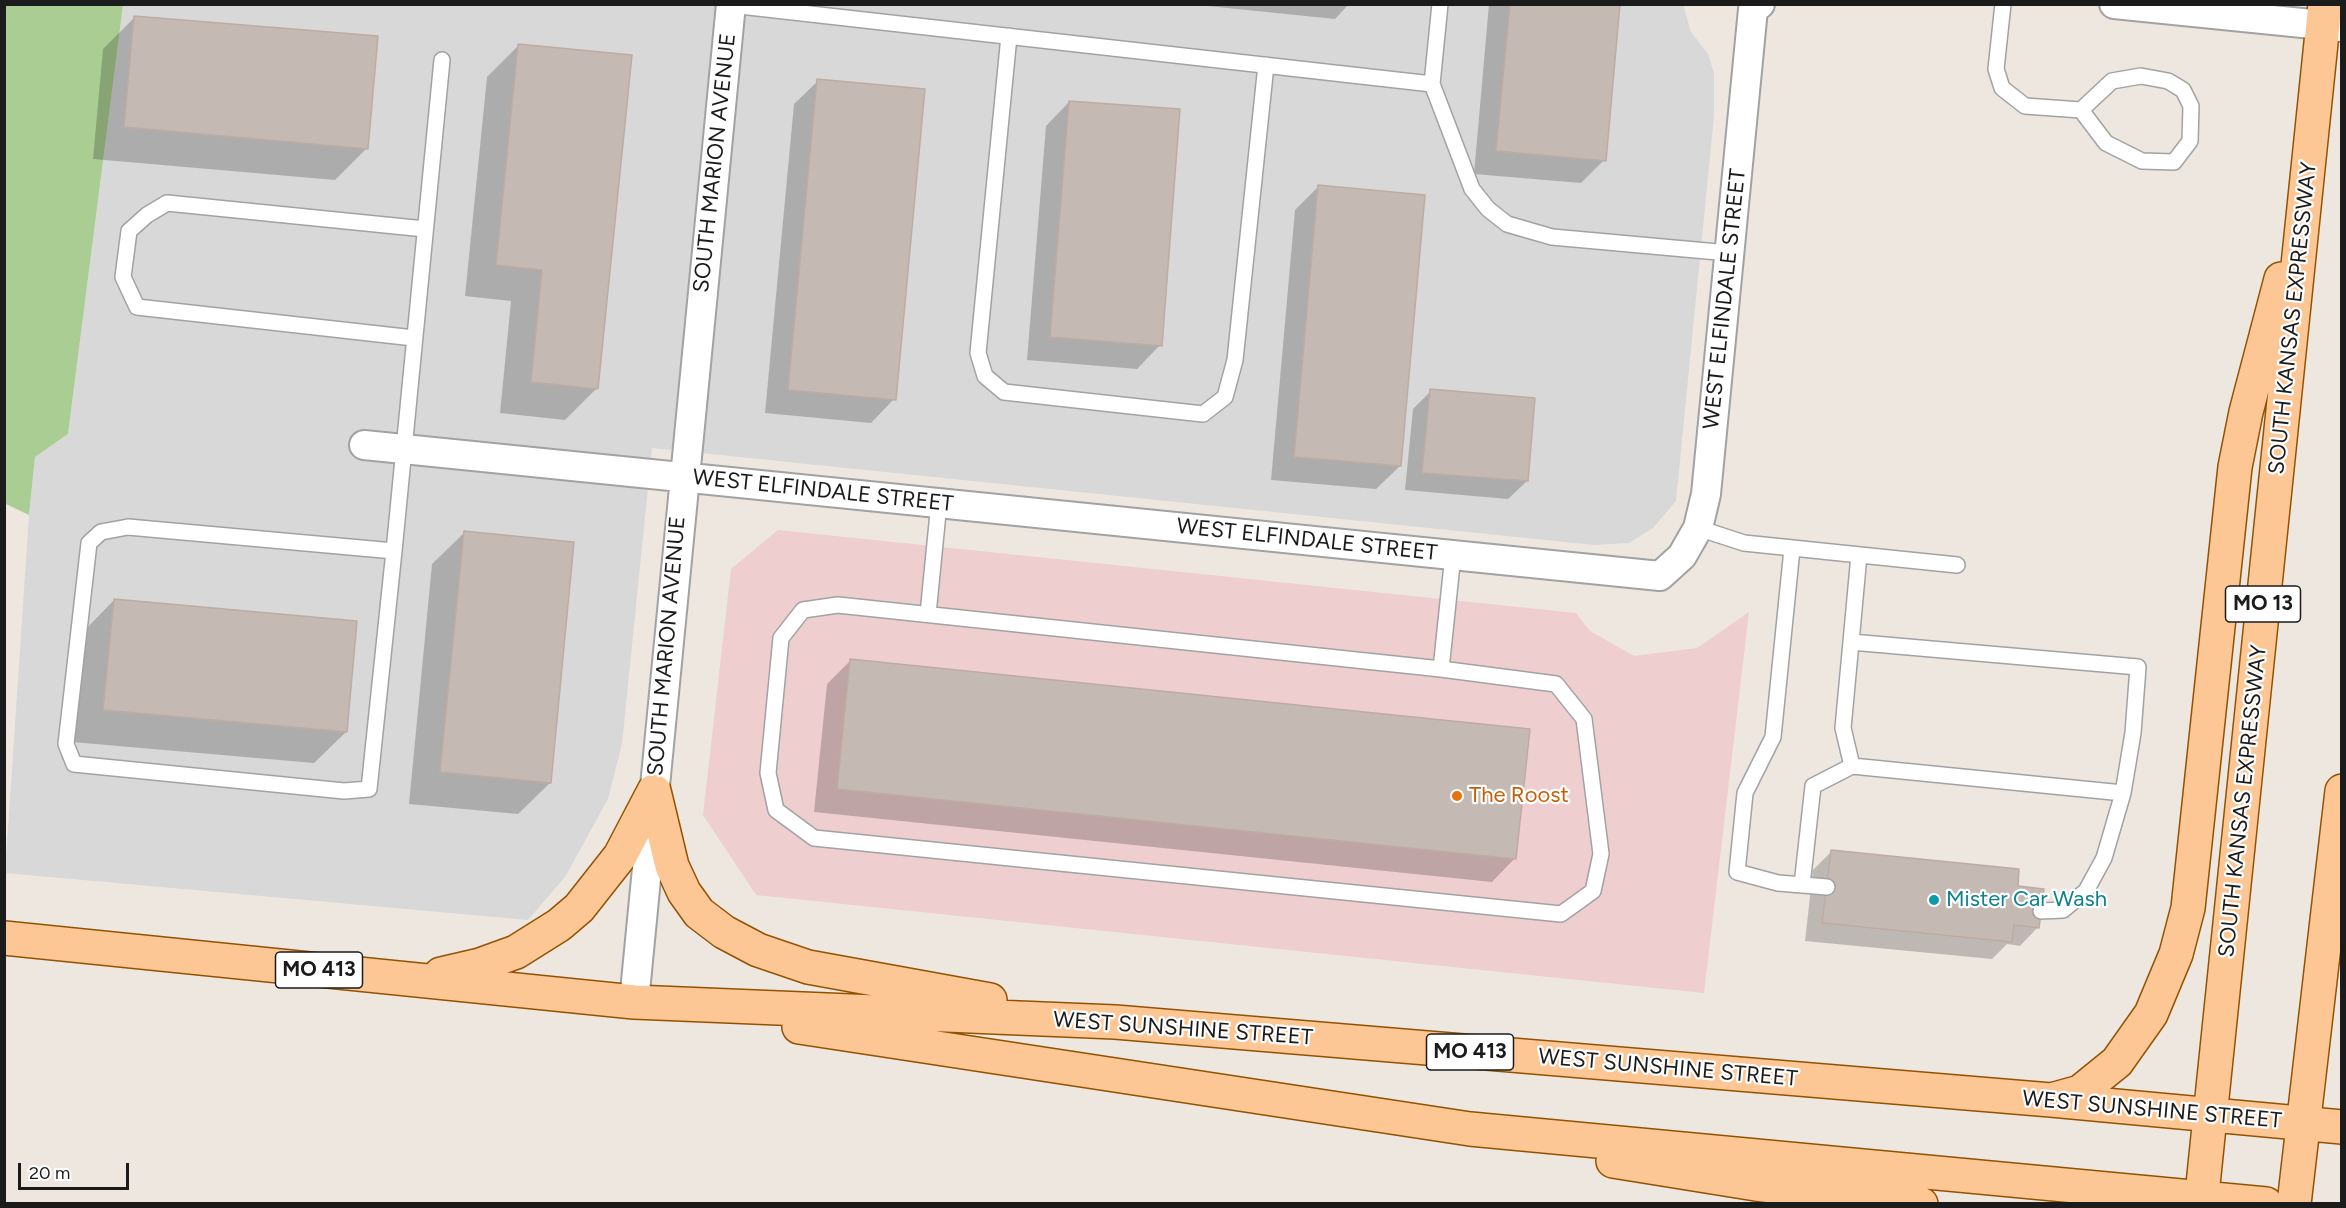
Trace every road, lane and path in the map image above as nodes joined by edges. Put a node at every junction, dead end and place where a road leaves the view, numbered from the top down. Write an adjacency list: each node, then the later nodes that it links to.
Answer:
1 (1440, 4): 11 (lane)
2 (1760, 4): 15 (street, WEST ELFINDALE STREET)
3 (2003, 4): 12 (lane)
4 (2114, 4): 7 (street)
5 (731, 5): 6 (lane); 19 (street, SOUTH MARION AVENUE)
6 (859, 12): 8 (lane)
7 (2330, 19): 13 (main road, SOUTH KANSAS EXPRESSWAY / MO 13)
8 (1009, 36): 10 (lane); 10 (lane)
9 (442, 60): 14 (lane)
10 (1266, 65): 11 (lane)
11 (1432, 84): 15 (lane)
12 (2080, 110): 12 (lane)
13 (2305, 197): 43 (main road); 44 (main road, SOUTH KANSAS EXPRESSWAY / MO 13)
14 (425, 229): 16 (lane); 16 (lane)
15 (1730, 253): 21 (street, WEST ELFINDALE STREET)
16 (414, 338): 18 (lane)
17 (364, 445): 18 (street, WEST ELFINDALE STREET)
18 (404, 449): 19 (street, WEST ELFINDALE STREET); 23 (lane)
19 (683, 477): 20 (street, WEST ELFINDALE STREET); 31 (street, SOUTH MARION AVENUE)
20 (939, 503): 24 (street, WEST ELFINDALE STREET); 27 (lane)
21 (1698, 528): 22 (lane); 24 (street, WEST ELFINDALE STREET)
22 (1792, 549): 25 (lane); 34 (lane)
23 (394, 551): 23 (lane)
24 (1453, 555): 29 (lane)
25 (1859, 555): 26 (lane); 28 (lane)
26 (1957, 565)
27 (928, 614): 29 (lane); 29 (lane)
28 (1851, 642): 30 (lane); 33 (lane)
29 (1441, 669)
30 (1852, 766): 33 (lane); 34 (lane)
31 (654, 791): 39 (main road); 40 (street, SOUTH MARION AVENUE); 42 (main road)
32 (2342, 791): 38 (main road)
33 (2123, 793): 36 (lane)
34 (1802, 885): 35 (lane)
35 (1827, 887)
36 (2041, 912)
37 (4, 938): 39 (main road, WEST SUNSHINE STREET / MO 413)
38 (2325, 944): 41 (main road); 45 (main road)
39 (415, 980): 40 (main road, WEST SUNSHINE STREET / MO 413)
40 (634, 1002): 42 (main road, WEST SUNSHINE STREET / MO 413); 47 (main road, WEST SUNSHINE STREET / MO 413)
41 (2342, 1004)
42 (1115, 1022): 43 (main road, WEST SUNSHINE STREET / MO 413)
43 (2051, 1100): 44 (main road, WEST SUNSHINE STREET / MO 413)
44 (2210, 1115): 45 (main road, WEST SUNSHINE STREET / MO 413); 48 (main road, SOUTH KANSAS EXPRESSWAY / MO 13)
45 (2305, 1123): 46 (main road, WEST SUNSHINE STREET); 51 (main road)
46 (2342, 1127)
47 (1470, 1129): 48 (main road, WEST SUNSHINE STREET / MO 413); 49 (main road)
48 (2201, 1200): 50 (main road, WEST SUNSHINE STREET / MO 413)
49 (1921, 1203)
50 (2265, 1203)
51 (2294, 1203)

